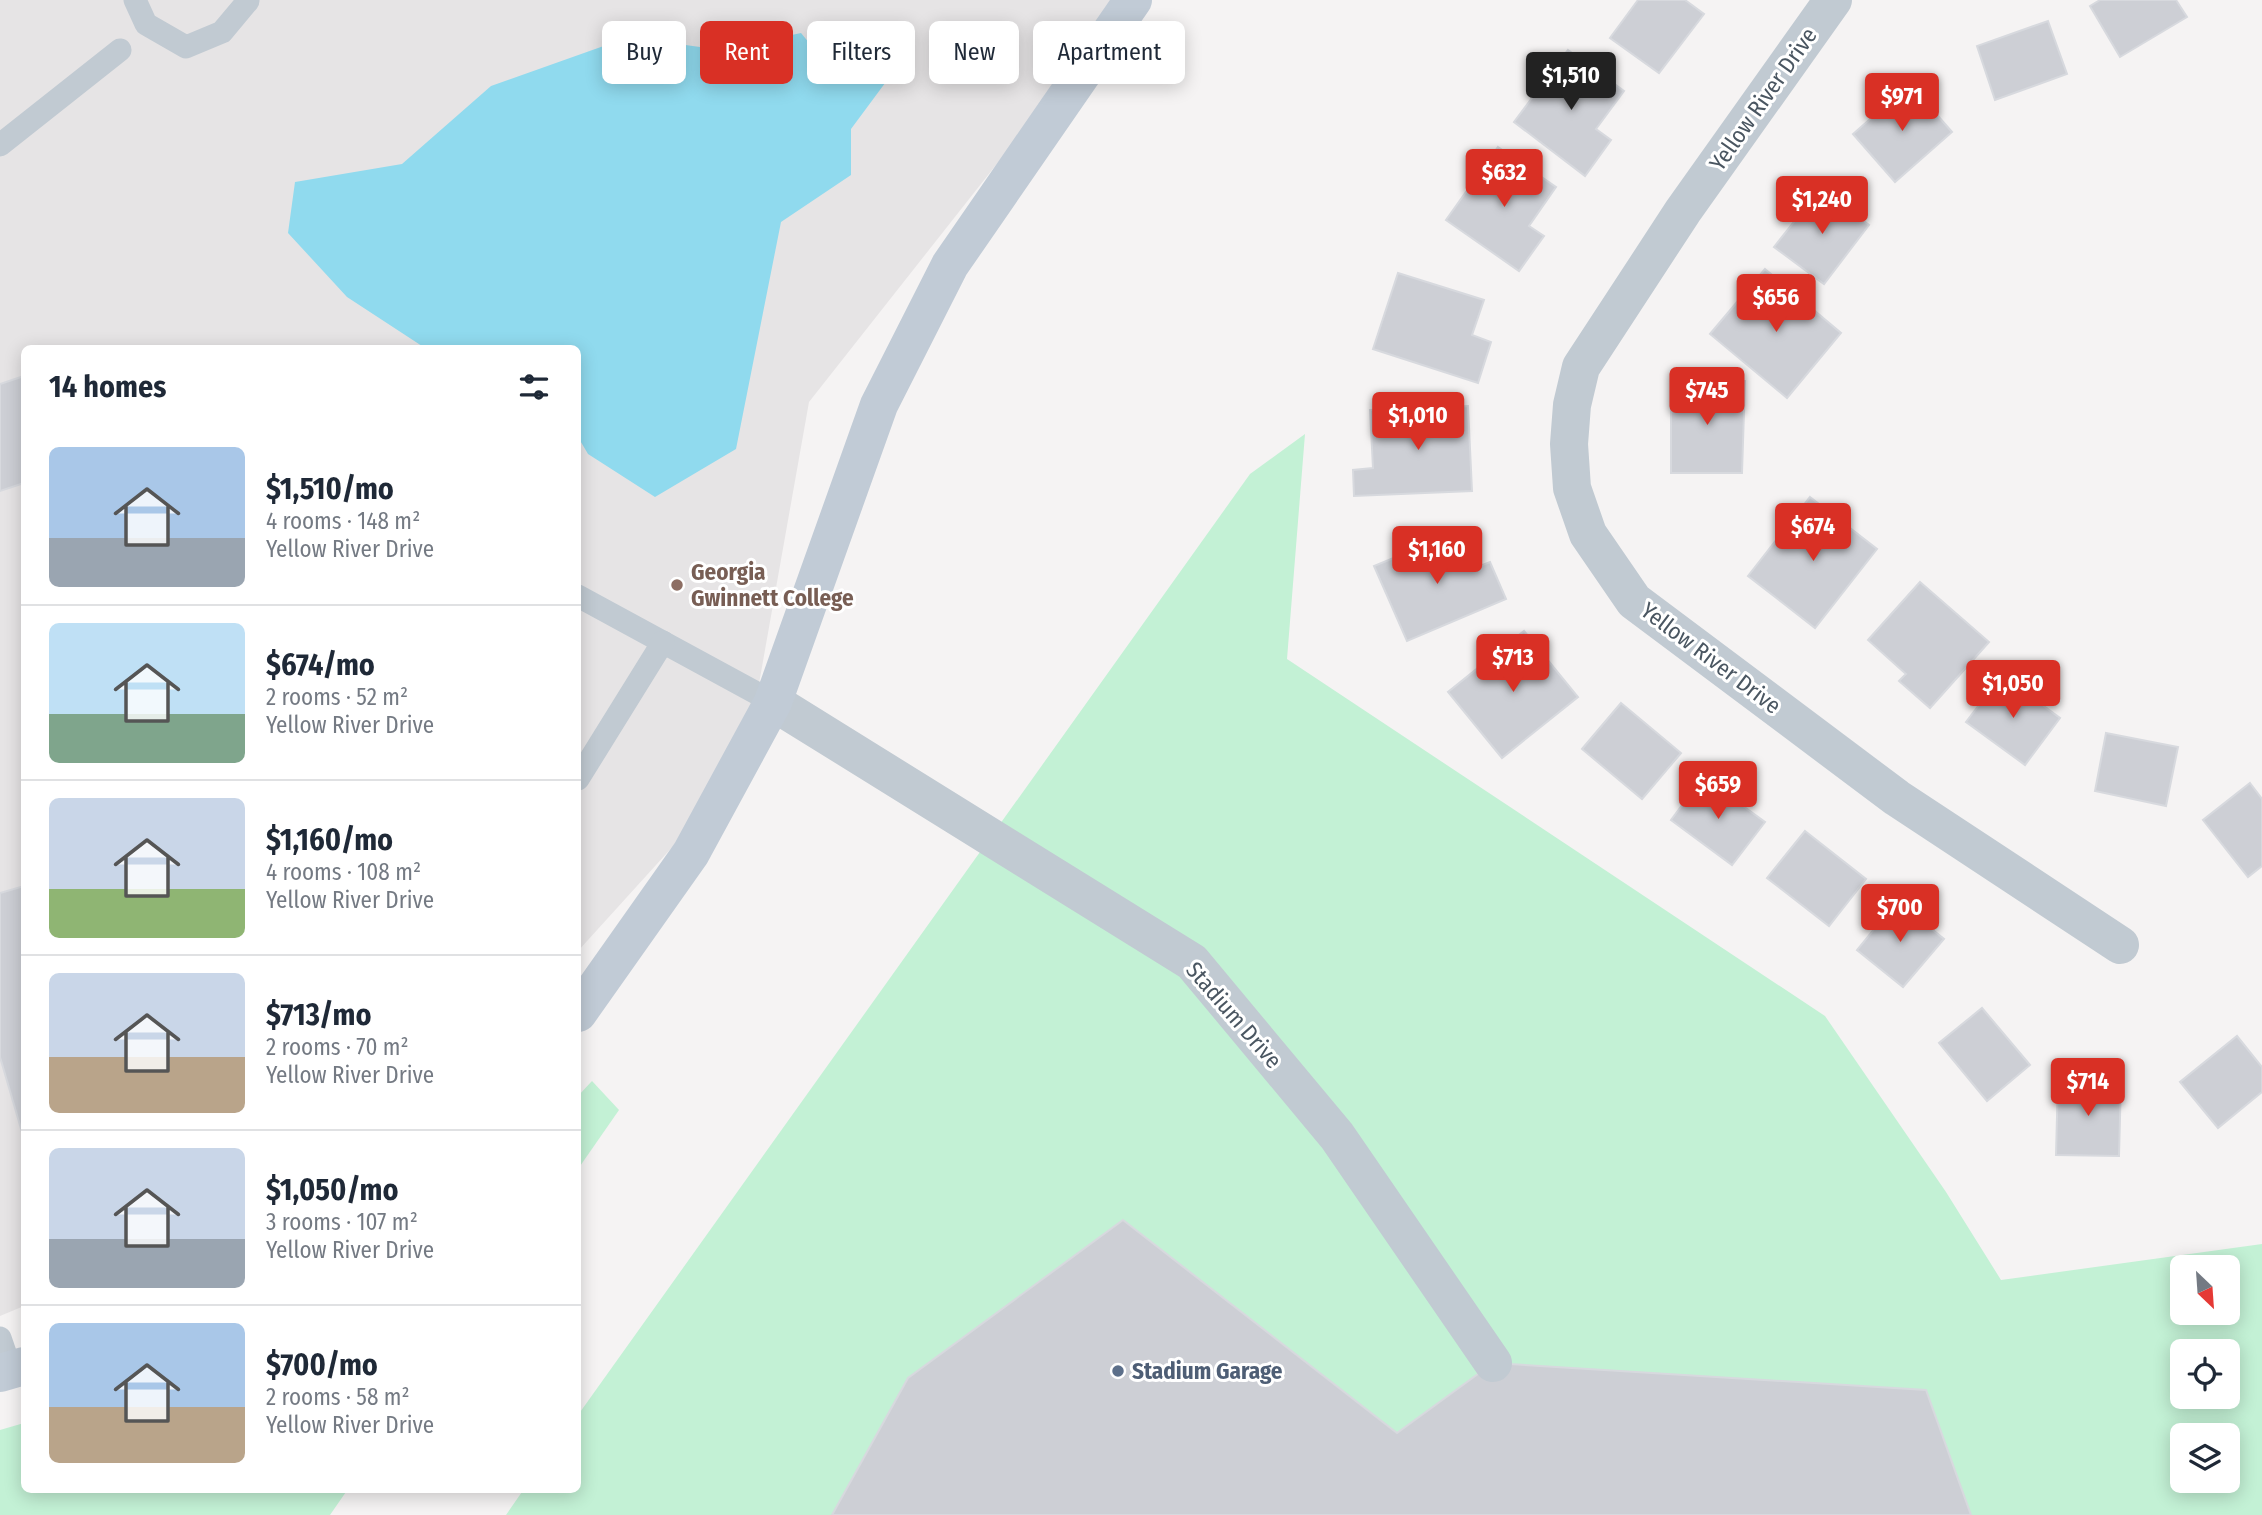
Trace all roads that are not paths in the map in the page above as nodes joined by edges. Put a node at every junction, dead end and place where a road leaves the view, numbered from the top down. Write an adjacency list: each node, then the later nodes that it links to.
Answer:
1 (135, 0): 2 (lane)
2 (248, 0)
3 (1133, 0): 9 (street)
4 (1833, 0): 11 (street, Yellow River Drive)
5 (120, 50): 6 (lane)
6 (0, 145)
7 (581, 598): 8 (lane)
8 (663, 642): 9 (lane); 10 (lane)
9 (772, 702): 12 (street); 13 (street, Stadium Drive)
10 (581, 774)
11 (2120, 945)
12 (581, 1003)
13 (1493, 1363)

